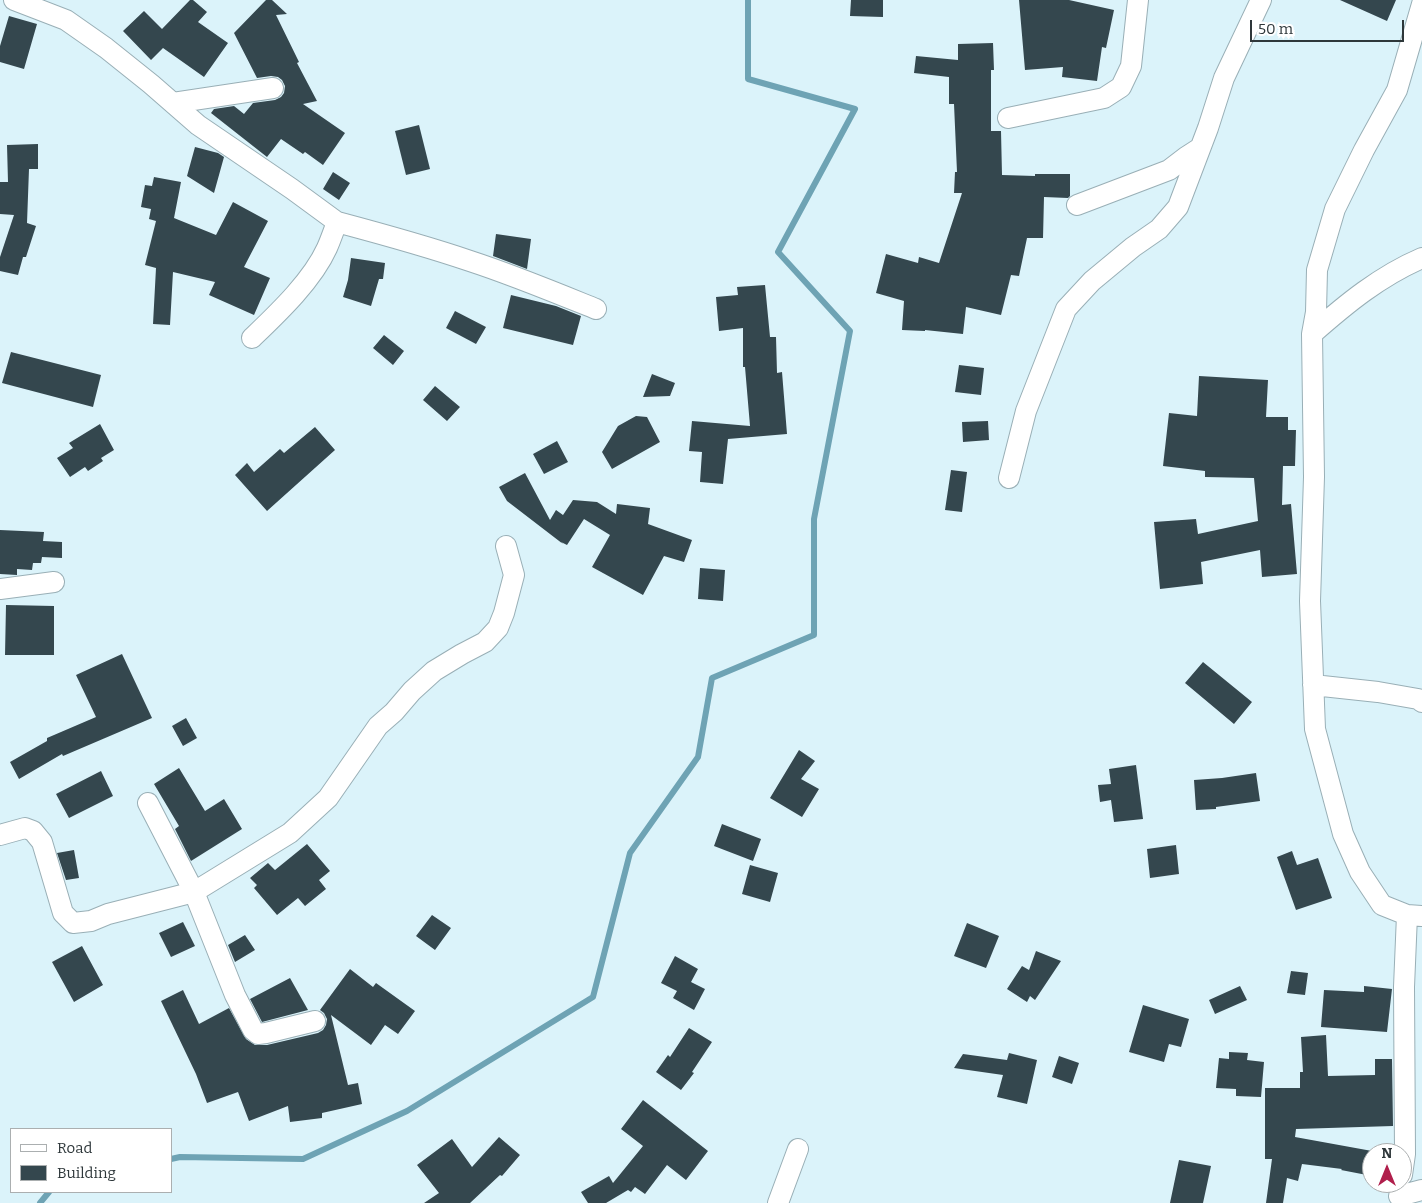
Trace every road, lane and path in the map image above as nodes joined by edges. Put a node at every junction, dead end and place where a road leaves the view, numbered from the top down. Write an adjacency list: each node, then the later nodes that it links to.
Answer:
1 (14, 0): 6 (street)
2 (1138, 0): 7 (street)
3 (1261, 0): 8 (street)
4 (1422, 4): 13 (street)
5 (272, 88): 6 (street)
6 (173, 103): 10 (street)
7 (1008, 118)
8 (1200, 148): 9 (street); 15 (street)
9 (1077, 205)
10 (337, 222): 12 (street); 14 (street)
11 (1422, 258): 13 (street)
12 (596, 309)
13 (1312, 334): 19 (street)
14 (252, 338)
15 (1009, 478)
16 (506, 546): 23 (street)
17 (54, 582): 18 (street)
18 (0, 589)
19 (1313, 685): 20 (street); 24 (street)
20 (1422, 702)
21 (148, 803): 23 (street)
22 (0, 835): 23 (street)
23 (194, 892): 25 (street)
24 (1414, 915): 26 (street)
25 (314, 1021)
26 (1405, 1143)
27 (798, 1149): 30 (street)
28 (1422, 1190): 29 (street)
29 (1399, 1194)
30 (778, 1203)

